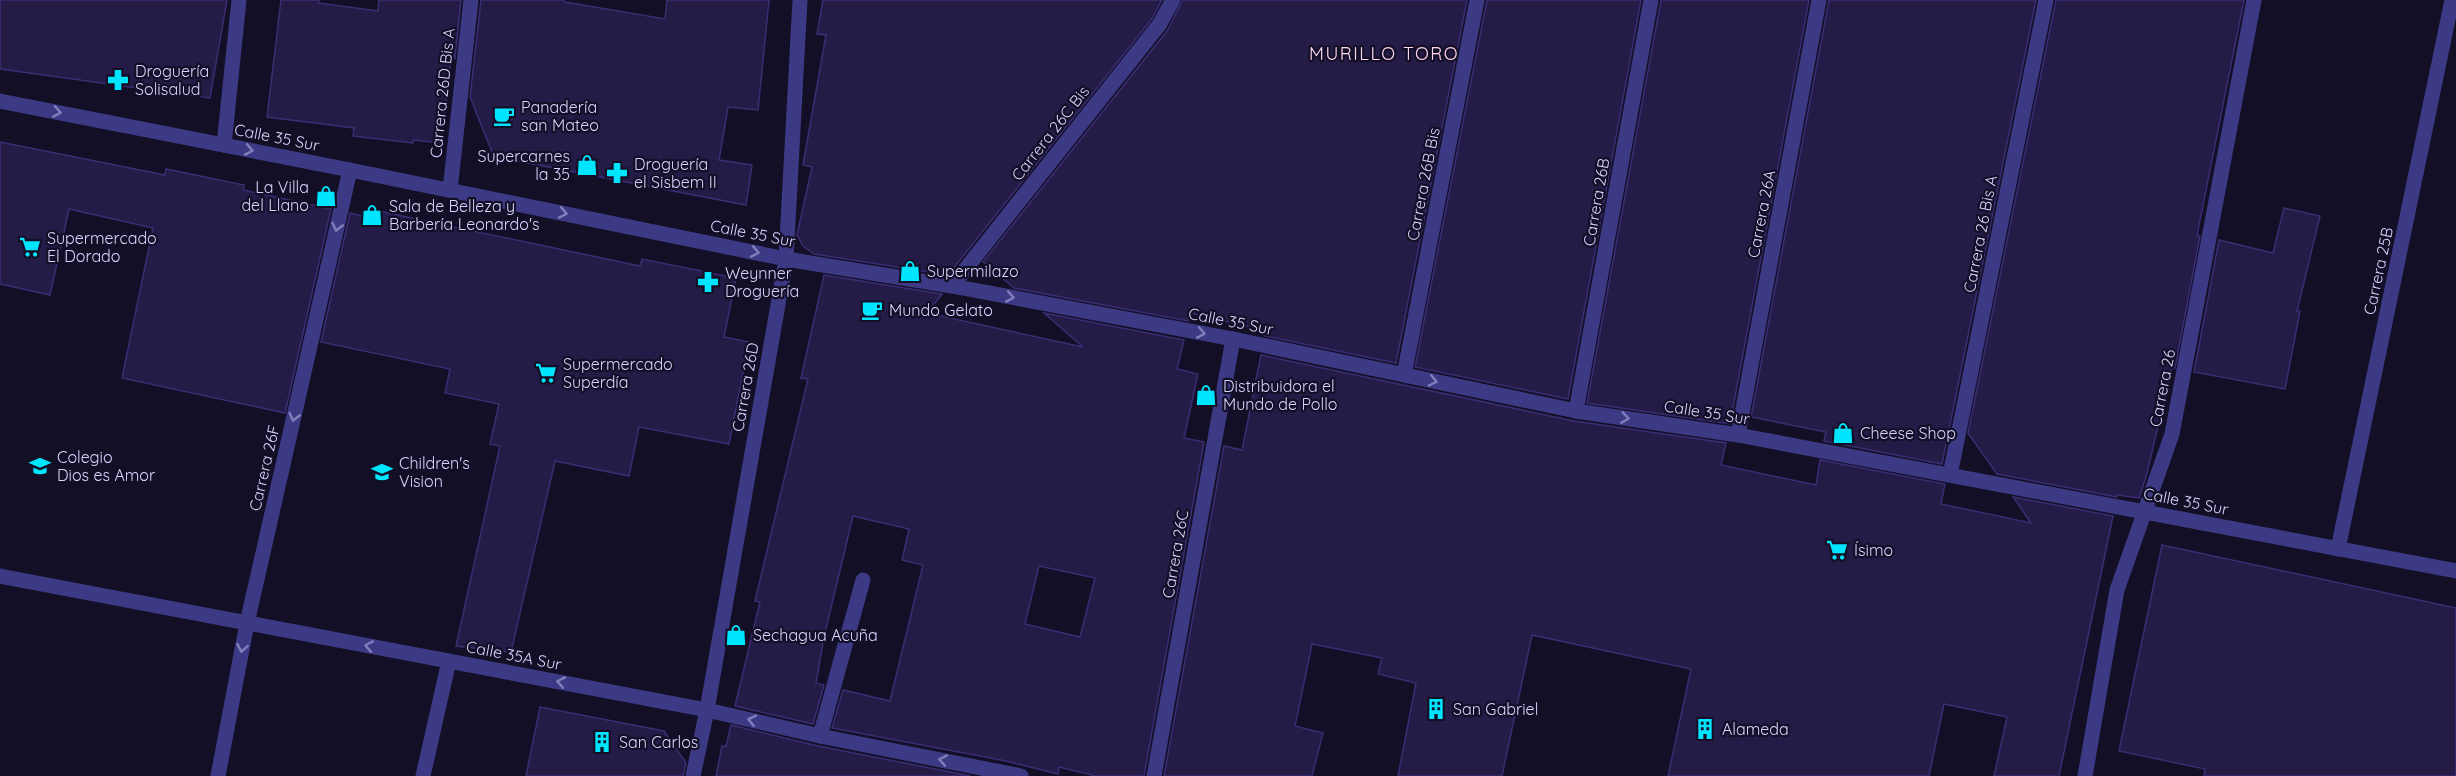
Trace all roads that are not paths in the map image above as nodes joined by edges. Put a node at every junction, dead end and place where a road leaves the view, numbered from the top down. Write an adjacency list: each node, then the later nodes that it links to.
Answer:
1 (239, 0): 12 (street)
2 (471, 0): 14 (street, Carrera 26D Bis A)
3 (800, 0): 15 (street, Carrera 26D)
4 (1173, 0): 16 (street, Carrera 26C Bis)
5 (1477, 0): 18 (street, Carrera 26B Bis)
6 (1651, 0): 19 (street, Carrera 26B)
7 (1819, 0): 20 (street, Carrera 26A)
8 (2046, 0): 21 (street, Carrera 26 Bis A)
9 (2254, 0): 22 (street, Carrera 26)
10 (2452, 0): 23 (street, Carrera 25B)
11 (0, 101): 12 (street, Calle 35 Sur, one-way to 12)
12 (224, 145): 13 (street, Calle 35 Sur, one-way to 13)
13 (350, 170): 14 (street, Calle 35 Sur); 27 (street, Carrera 26F, one-way to 27)
14 (450, 190): 15 (street, Calle 35 Sur, one-way to 15)
15 (786, 259): 16 (street, Calle 35 Sur); 29 (street, Carrera 26D)
16 (952, 286): 17 (street, Calle 35 Sur, one-way to 17)
17 (1233, 339): 18 (street, Calle 35 Sur); 35 (street, Carrera 26C)
18 (1404, 375): 19 (street, Calle 35 Sur, one-way to 19)
19 (1576, 411): 20 (street, Calle 35 Sur, one-way to 20)
20 (1738, 435): 21 (street, Calle 35 Sur)
21 (1950, 475): 22 (street, Calle 35 Sur)
22 (2145, 512): 23 (street, Calle 35 Sur); 36 (street, Carrera 26)
23 (2338, 549): 24 (street, Calle 35 Sur)
24 (2456, 571)
25 (0, 576): 27 (street, Calle 35A Sur)
26 (863, 580): 30 (street)
27 (247, 622): 28 (street, Calle 35A Sur, one-way to 27); 31 (street, Carrera 26F, one-way to 31)
28 (449, 661): 29 (street, Calle 35A Sur, one-way to 28); 32 (street)
29 (707, 710): 30 (street, Calle 35A Sur, one-way to 29); 33 (street, Carrera 26D)
30 (820, 736): 34 (street, Calle 35A Sur, one-way to 30)
31 (218, 776)
32 (423, 776)
33 (693, 776)
34 (1021, 776)
35 (1154, 776)
36 (2085, 776)

